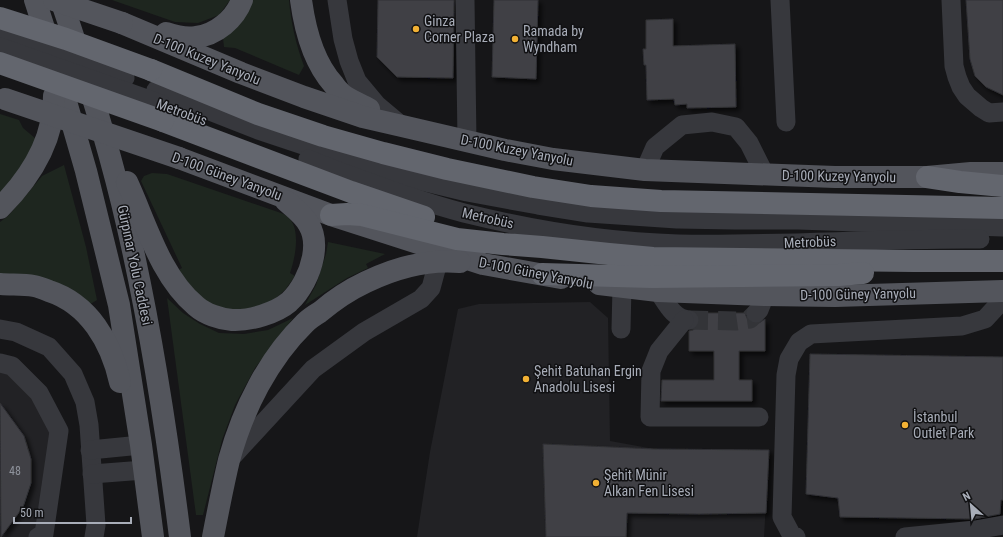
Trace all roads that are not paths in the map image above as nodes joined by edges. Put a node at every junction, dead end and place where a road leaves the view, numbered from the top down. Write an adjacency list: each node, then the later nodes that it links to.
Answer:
1 (35, 0): 14 (main road)
2 (54, 0): 11 (main road, D-100 Kuzey Yanyolu, bridge)
3 (61, 0): 22 (main road, Gürpınar Yolu Caddesi)
4 (242, 0): 11 (main road)
5 (301, 0): 20 (main road)
6 (337, 0): 20 (street)
7 (465, 0): 21 (street)
8 (780, 0): 19 (street)
9 (951, 0): 18 (street)
10 (0, 18): 16 (highway, bridge)
11 (122, 23): 20 (main road, D-100 Kuzey Yanyolu)
12 (0, 34): 16 (street, Metrobüs, bridge)
13 (0, 47): 16 (street, Metrobüs, bridge)
14 (52, 53): 29 (main road); 48 (main road, Gürpınar Yolu Caddesi)
15 (0, 63): 16 (highway, bridge)
16 (158, 96): 30 (highway); 32 (street, Metrobüs); 33 (street, Metrobüs); 34 (highway)
17 (3, 98): 28 (main road, D-100 Güney Yanyolu, bridge)
18 (1003, 112)
19 (786, 122)
20 (402, 126): 21 (main road, D-100 Kuzey Yanyolu)
21 (467, 141): 23 (main road, D-100 Kuzey Yanyolu)
22 (109, 156): 28 (main road); 57 (main road, Gürpınar Yolu Caddesi)
23 (645, 170): 25 (main road, D-100 Kuzey Yanyolu); 25 (street)
24 (1003, 173): 26 (main road, D-100 Kuzey Yanyolu)
25 (765, 175): 26 (main road, D-100 Kuzey Yanyolu)
26 (927, 177): 27 (highway)
27 (1003, 186)
28 (266, 190): 31 (main road, D-100 Güney Yanyolu)
29 (0, 208)
30 (1003, 208)
31 (331, 215): 34 (highway); 38 (main road, D-100 Güney Yanyolu)
32 (1003, 227)
33 (1003, 239)
34 (542, 246): 35 (highway)
35 (913, 261): 36 (highway); 39 (highway)
36 (1003, 261)
37 (438, 262): 38 (main road); 50 (street); 50 (main road)
38 (483, 264): 39 (main road, D-100 Güney Yanyolu)
39 (542, 274): 41 (main road, D-100 Güney Yanyolu)
40 (0, 284): 48 (main road)
41 (622, 287): 42 (main road, D-100 Güney Yanyolu); 45 (street)
42 (658, 290): 43 (main road, D-100 Güney Yanyolu); 47 (street)
43 (998, 301): 59 (street)
44 (0, 329): 49 (street)
45 (621, 329)
46 (0, 363): 54 (street)
47 (759, 417)
48 (141, 445): 49 (street); 51 (main road, Gürpınar Yolu Caddesi)
49 (90, 450): 52 (street)
50 (230, 459): 58 (main road)
51 (144, 470): 52 (street); 56 (main road, Gürpınar Yolu Caddesi)
52 (92, 474): 55 (street)
53 (1003, 525): 60 (street)
54 (38, 537)
55 (94, 537)
56 (153, 537)
57 (180, 537)
58 (213, 537)
59 (796, 537)
60 (905, 537)

